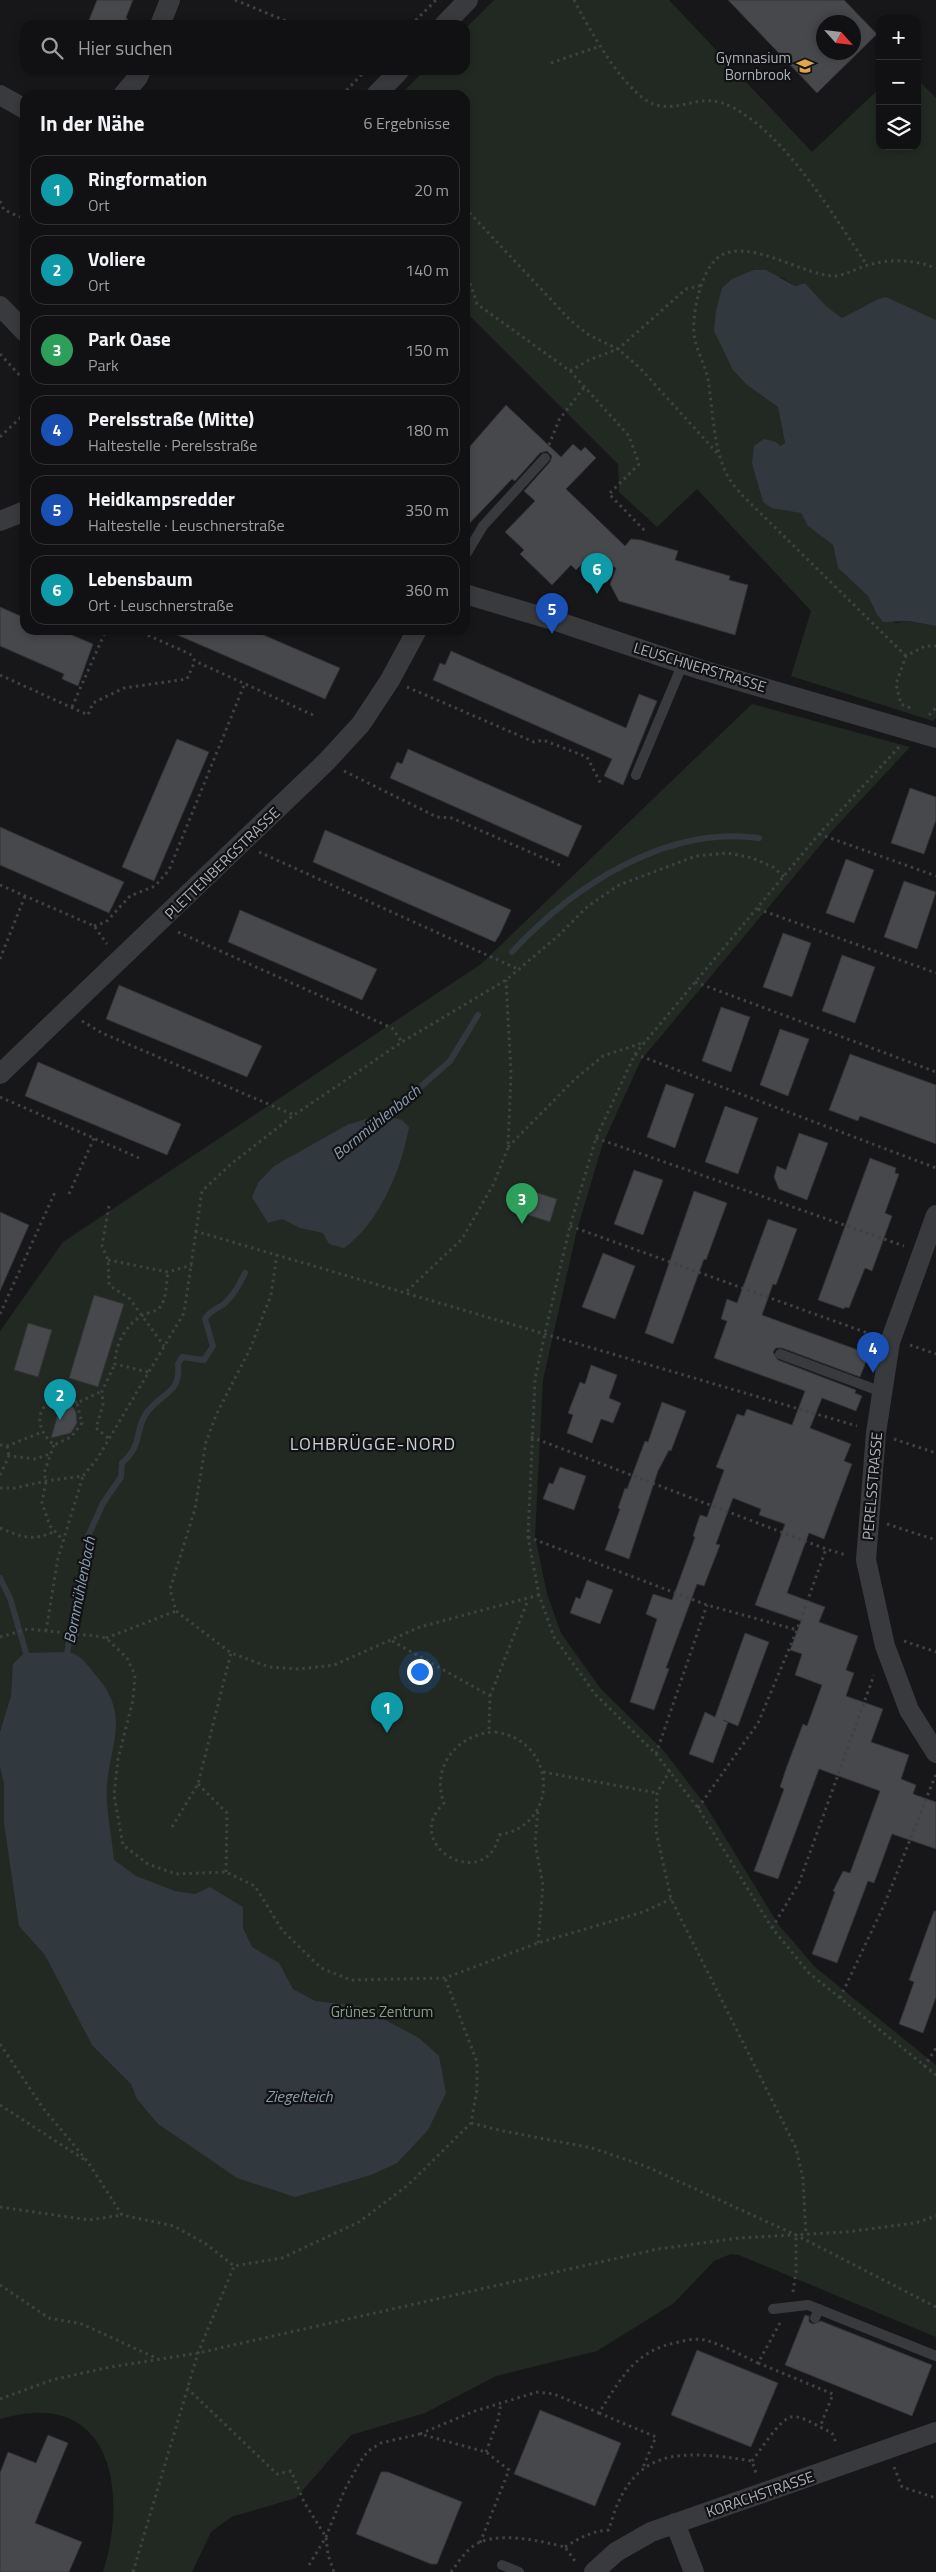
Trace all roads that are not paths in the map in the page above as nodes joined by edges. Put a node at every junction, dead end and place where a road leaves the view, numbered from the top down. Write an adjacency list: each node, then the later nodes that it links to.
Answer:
1 (170, 0): 3 (street)
2 (468, 0): 4 (street)
3 (162, 20)
4 (449, 20)
5 (138, 75): 7 (street)
6 (395, 75): 8 (street)
7 (128, 90)
8 (381, 90)
9 (0, 95): 10 (street)
10 (20, 105)
11 (0, 306): 12 (street)
12 (20, 327)
13 (545, 458): 16 (lane)
14 (20, 513): 15 (street)
15 (0, 521)
16 (470, 548)
17 (470, 595): 19 (street, LEUSCHNERSTRASSE)
18 (414, 635): 22 (street, PLETTENBERGSTRASSE)
19 (683, 664): 20 (street, LEUSCHNERSTRASSE); 21 (lane)
20 (936, 738)
21 (636, 775)
22 (0, 1074)
23 (936, 1215): 25 (street, PERELSSTRASSE)
24 (780, 1354): 25 (lane)
25 (882, 1392): 26 (street, PERELSSTRASSE)
26 (936, 1753)
27 (773, 2309): 28 (lane)
28 (936, 2356)
29 (936, 2432): 30 (street, KORACHSTRASSE)
30 (675, 2523): 32 (street, KORACHSTRASSE); 34 (street)
31 (502, 2565): 33 (lane)
32 (587, 2569)
33 (518, 2572)
34 (694, 2572)

